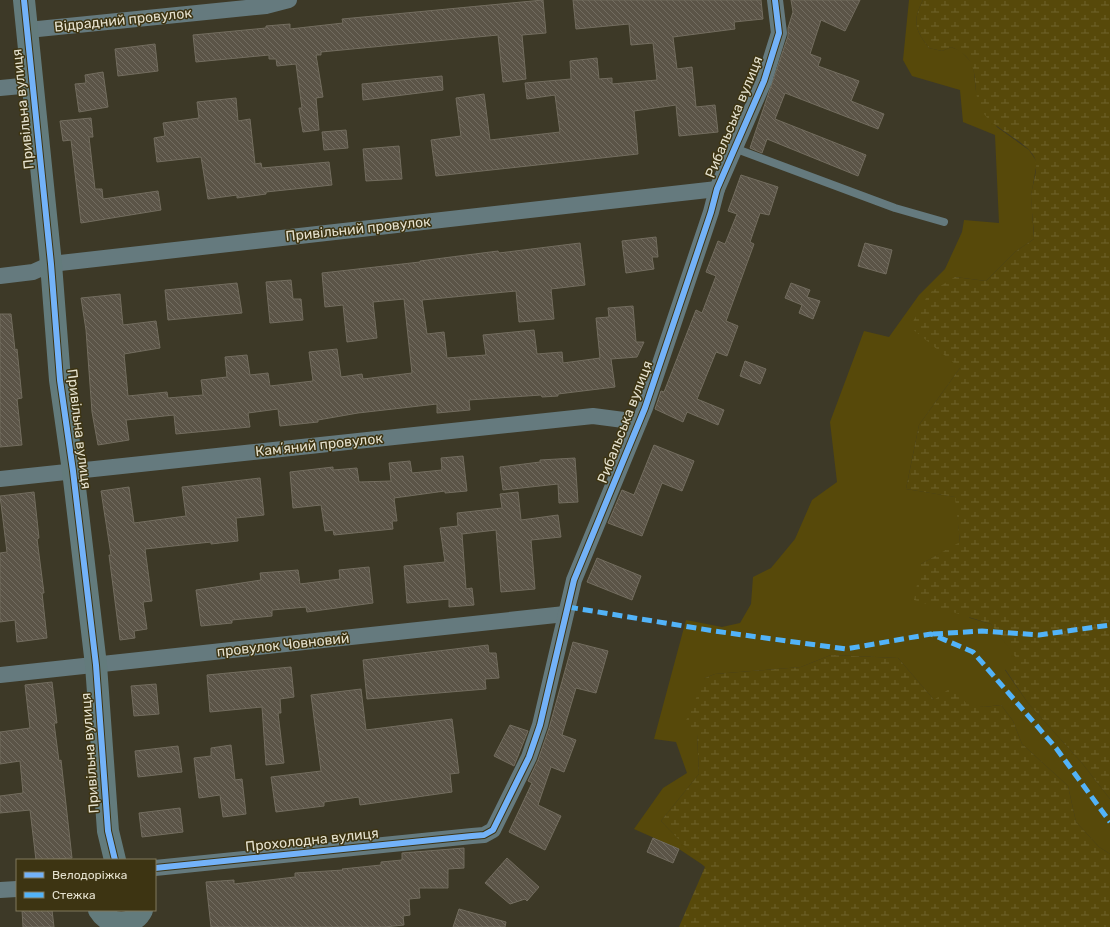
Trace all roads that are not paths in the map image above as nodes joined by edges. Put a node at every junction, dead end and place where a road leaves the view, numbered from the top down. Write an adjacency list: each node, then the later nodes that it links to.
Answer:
1 (24, 0): 4 (street, Привільна вулиця)
2 (289, 0): 4 (street, Відрадний провулок)
3 (775, 0): 7 (street, Рибальська вулиця)
4 (28, 30): 5 (street, Привільна вулиця)
5 (32, 85): 6 (street); 10 (street, Привільна вулиця)
6 (0, 88)
7 (734, 148): 8 (street, Рибальська вулиця); 9 (lane)
8 (717, 189): 10 (street, Привільний провулок); 12 (street, Рибальська вулиця)
9 (944, 222)
10 (52, 264): 11 (street, Привільний провулок); 13 (street, Привільна вулиця)
11 (0, 276)
12 (638, 422): 13 (street, Камʼяний провулок); 15 (street, Рибальська вулиця)
13 (73, 471): 14 (street, Камʼяний провулок); 16 (street, Привільна вулиця)
14 (0, 479)
15 (566, 614): 16 (street, провулок Човновий); 18 (street, Рибальська вулиця)
16 (96, 664): 17 (street, провулок Човновий); 19 (street, Привільна вулиця)
17 (0, 675)
18 (472, 836): 20 (street, Прохолодна вулиця)
19 (115, 859)
20 (156, 868)
21 (16, 889): 22 (street)
22 (0, 890)
23 (100, 911): 24 (street)
24 (141, 911)

